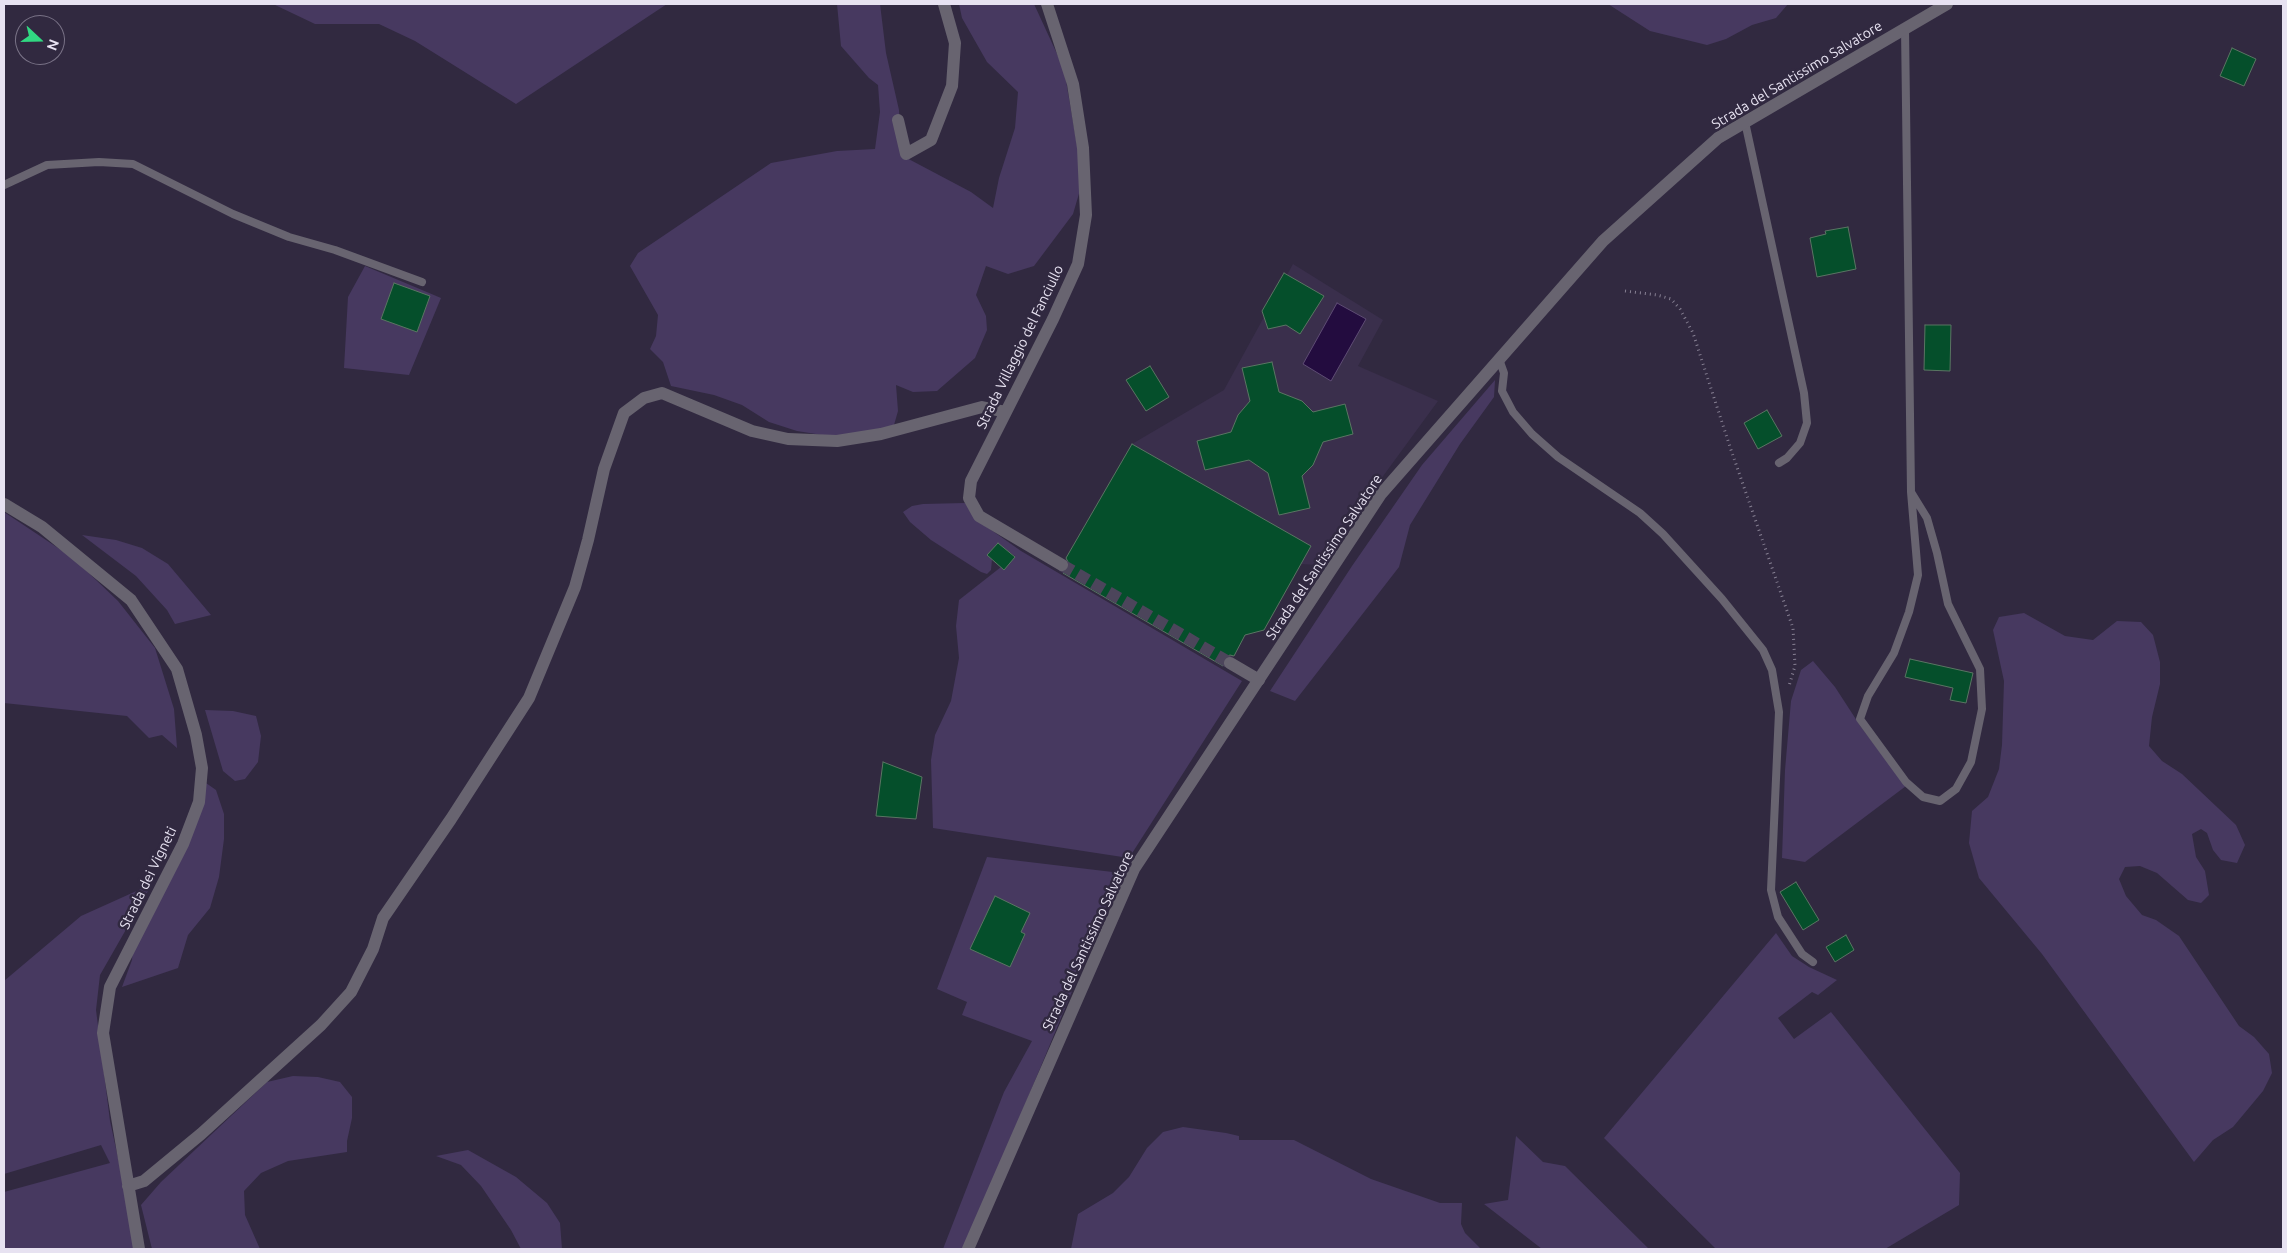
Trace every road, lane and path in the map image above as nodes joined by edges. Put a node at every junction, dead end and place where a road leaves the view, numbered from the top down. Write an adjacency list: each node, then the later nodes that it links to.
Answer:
1 (944, 4): 5 (street)
2 (1047, 4): 11 (street, Strada Villaggio del Fanciullo)
3 (1947, 4): 4 (street, Strada del Santissimo Salvatore)
4 (1905, 28): 6 (street, Strada del Santissimo Salvatore); 13 (lane)
5 (898, 120)
6 (1745, 122): 10 (street, Strada del Santissimo Salvatore); 12 (lane)
7 (4, 185): 8 (lane)
8 (422, 282)
9 (1625, 292): 18 (path)
10 (1499, 359): 17 (street, Strada del Santissimo Salvatore); 19 (lane)
11 (1006, 412): 15 (street, Strada Villaggio del Fanciullo); 20 (street)
12 (1780, 463)
13 (1911, 492): 13 (lane)
14 (4, 504): 20 (street, Strada dei Vigneti)
15 (1062, 565)
16 (1230, 663): 17 (street)
17 (1259, 680): 22 (street, Strada del Santissimo Salvatore)
18 (1788, 687)
19 (1813, 962)
20 (128, 1186): 21 (street, Strada dei Vigneti)
21 (140, 1249)
22 (968, 1249)

